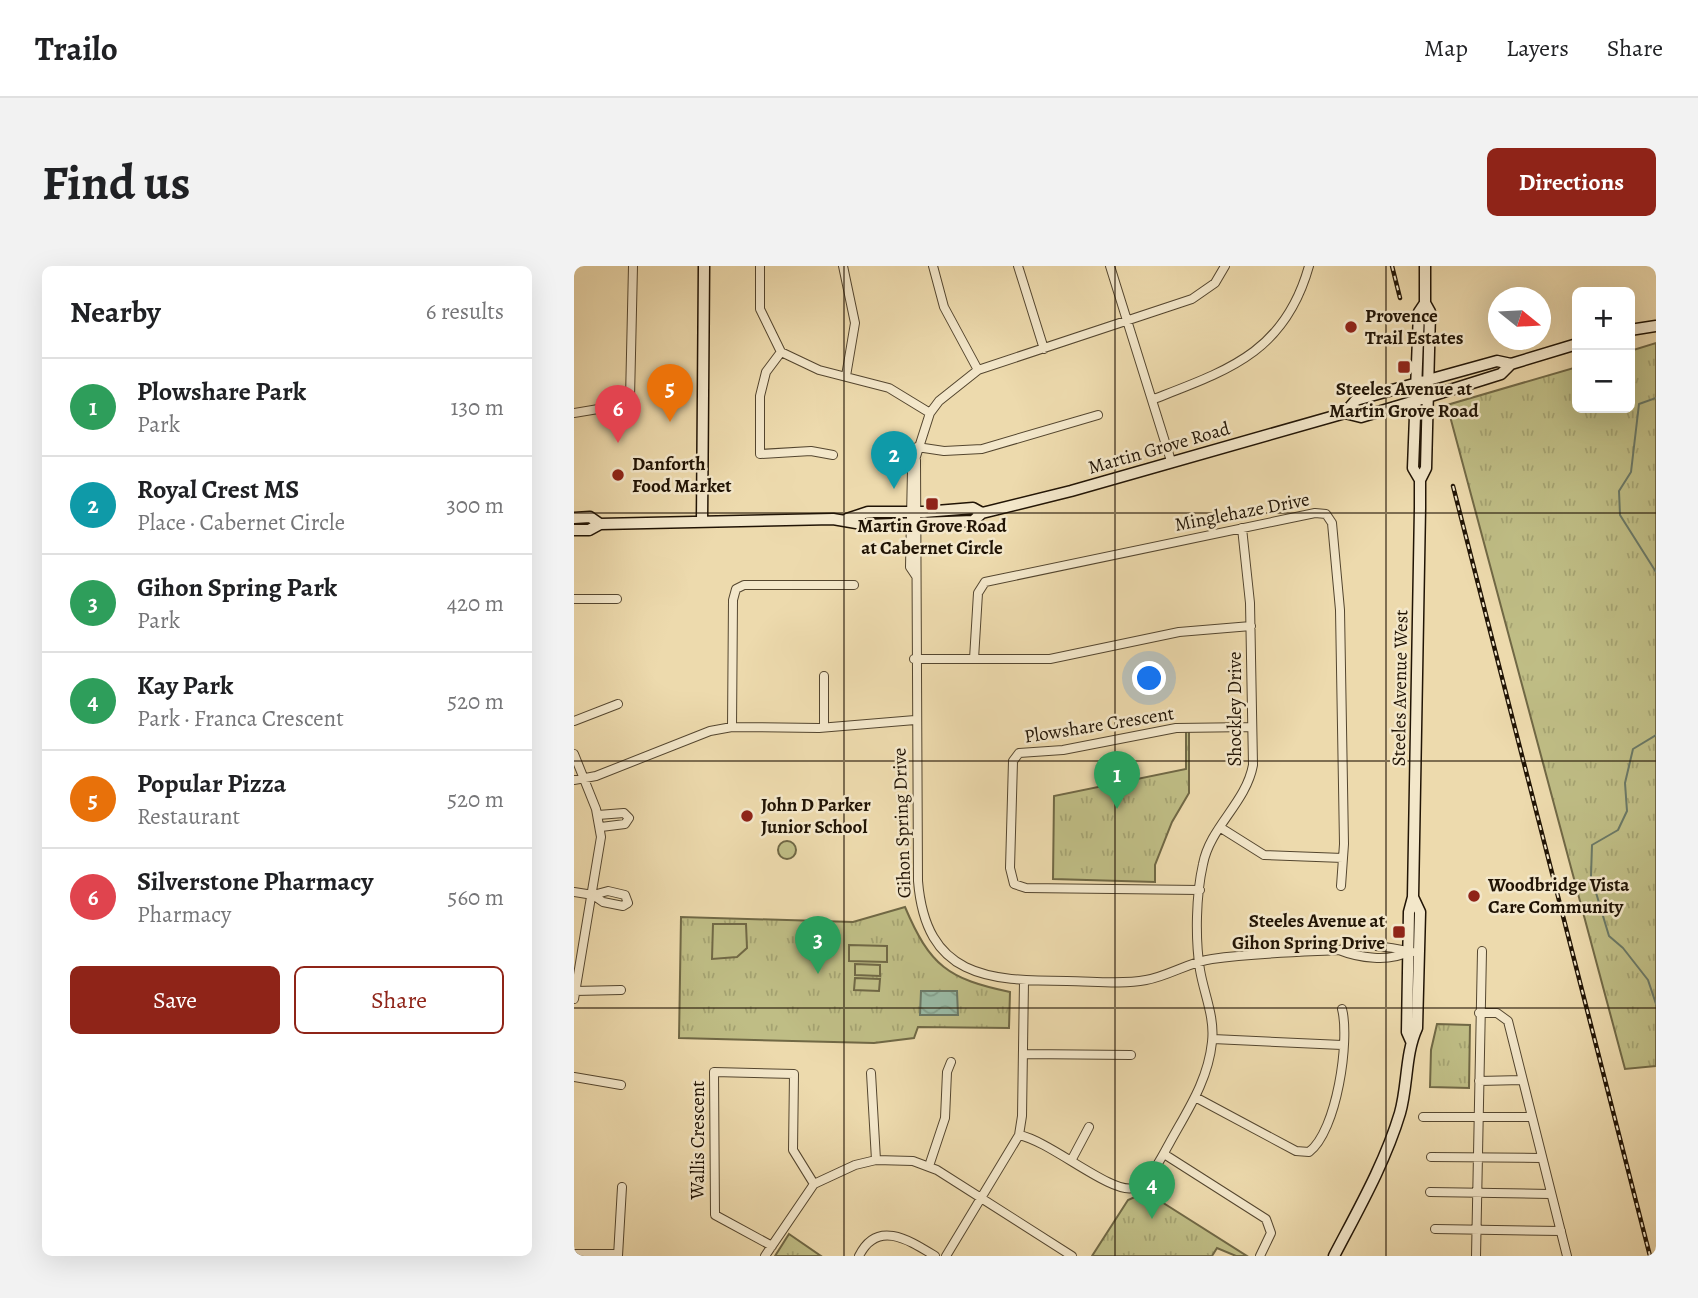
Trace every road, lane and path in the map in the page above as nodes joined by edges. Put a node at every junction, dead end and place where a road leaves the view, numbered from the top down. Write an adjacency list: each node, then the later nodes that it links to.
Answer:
1 (633, 266): 26 (street)
2 (704, 266): 38 (main road)
3 (760, 266): 17 (street)
4 (844, 266): 20 (street)
5 (933, 266): 19 (street)
6 (1018, 266): 16 (street)
7 (1110, 266): 12 (street)
8 (1225, 266): 12 (street)
9 (1309, 266): 24 (street)
10 (1425, 266): 11 (main road, Steeles Avenue West)
11 (1425, 303): 21 (main road, Steeles Avenue West); 22 (main road, Steeles Avenue West)
12 (1129, 322): 16 (street); 24 (street)
13 (1656, 326): 14 (main road)
14 (1635, 329)
15 (1572, 346): 18 (main road, Martin Grove Road)
16 (1044, 349): 19 (street)
17 (781, 352): 20 (street); 31 (street)
18 (1511, 364): 21 (main road, Martin Grove Road); 23 (main road, Martin Grove Road)
19 (978, 370): 27 (street)
20 (846, 376): 27 (street)
21 (1429, 380): 22 (main road, Martin Grove Road); 23 (main road, Steeles Avenue West)
22 (1416, 383): 25 (main road, Steeles Avenue West); 28 (main road, Martin Grove Road)
23 (1429, 397): 25 (main road, Martin Grove Road); 33 (main road, Steeles Avenue West)
24 (1154, 399): 32 (street)
25 (1415, 401): 28 (main road, Martin Grove Road); 33 (main road, Steeles Avenue West)
26 (574, 413)
27 (930, 413): 30 (street, Gihon Spring Drive)
28 (1345, 413): 32 (main road, Martin Grove Road)
29 (1098, 415): 30 (street)
30 (917, 447): 34 (street, Gihon Spring Drive)
31 (833, 454)
32 (1171, 461): 35 (main road, Martin Grove Road)
33 (1420, 480): 68 (main road, Steeles Avenue West)
34 (914, 512): 35 (main road, Martin Grove Road); 37 (main road, Martin Grove Road); 40 (street, Gihon Spring Drive)
35 (982, 513): 40 (main road, Martin Grove Road)
36 (574, 518): 39 (main road, Martin Grove Road)
37 (847, 519): 38 (main road, Martin Grove Road); 40 (main road, Martin Grove Road)
38 (702, 522): 39 (main road, Martin Grove Road)
39 (600, 524): 42 (main road, Martin Grove Road)
40 (914, 525): 47 (street, Gihon Spring Drive)
41 (1242, 528): 46 (street, Shockley Drive); 48 (street, Minglehaze Drive); 62 (street, Minglehaze Drive)
42 (574, 530)
43 (855, 585): 53 (street)
44 (574, 599): 45 (street)
45 (617, 599)
46 (1251, 626): 48 (street); 55 (street, Shockley Drive)
47 (915, 659): 48 (street); 51 (street, Gihon Spring Drive)
48 (974, 659)
49 (824, 676): 54 (street)
50 (618, 704): 52 (street)
51 (915, 720): 54 (street); 70 (street, Gihon Spring Drive)
52 (574, 721)
53 (732, 727): 54 (street); 57 (street)
54 (824, 727)
55 (1252, 727): 61 (street, Shockley Drive); 64 (street, Plowshare Crescent)
56 (574, 754): 57 (street)
57 (584, 778): 58 (street); 59 (street)
58 (574, 780)
59 (598, 815): 60 (street); 60 (street)
60 (601, 827): 66 (street)
61 (1221, 828): 62 (street); 64 (street, Shockley Drive)
62 (1343, 858): 63 (street, Minglehaze Drive)
63 (1341, 886)
64 (1200, 890): 69 (street, Shockley Drive)
65 (574, 892): 66 (street)
66 (593, 895): 72 (street)
67 (1482, 951): 74 (street)
68 (1414, 952): 69 (street, Gihon Spring Drive); 116 (main road, Steeles Avenue West)
69 (1199, 961): 70 (street, Gihon Spring Drive); 75 (street, Shockley Drive)
70 (1024, 981): 77 (street)
71 (621, 990): 72 (street)
72 (575, 993)
73 (1342, 1009): 76 (street)
74 (1479, 1013): 82 (street); 83 (street)
75 (1213, 1039): 76 (street); 85 (street, Shockley Drive)
76 (1342, 1045): 85 (street)
77 (1024, 1054): 78 (street); 90 (street)
78 (1131, 1055)
79 (951, 1062): 97 (street)
80 (871, 1073): 96 (street)
81 (574, 1077): 84 (street)
82 (1522, 1080): 83 (street); 88 (street)
83 (1479, 1081): 87 (street)
84 (621, 1085)
85 (1195, 1097): 91 (street, Shockley Drive)
86 (1423, 1117): 87 (street)
87 (1478, 1117): 88 (street); 93 (street)
88 (1531, 1117): 94 (street)
89 (1089, 1128): 95 (street)
90 (1019, 1135): 95 (street); 103 (street)
91 (1164, 1154): 95 (street, Shockley Drive); 115 (street)
92 (1432, 1157): 93 (street)
93 (1478, 1157): 94 (street); 101 (street)
94 (1542, 1158): 102 (street)
95 (1072, 1159)
96 (876, 1160): 97 (street); 98 (street)
97 (929, 1166): 103 (street)
98 (814, 1184): 107 (street); 107 (street, Wallis Crescent)
99 (622, 1187): 109 (street)
100 (1430, 1192): 101 (street)
101 (1477, 1192): 102 (street); 105 (street)
102 (1550, 1194): 106 (street)
103 (983, 1198): 110 (street); 114 (street)
104 (1435, 1229): 105 (street)
105 (1477, 1229): 106 (street); 117 (street)
106 (1561, 1231): 118 (street)
107 (772, 1246): 111 (street)
108 (574, 1254): 109 (street)
109 (618, 1255)
110 (1068, 1255)
111 (765, 1256)
112 (859, 1256): 113 (street)
113 (934, 1256)
114 (946, 1256)
115 (1261, 1256)
116 (1334, 1256)
117 (1476, 1256)
118 (1567, 1256)

